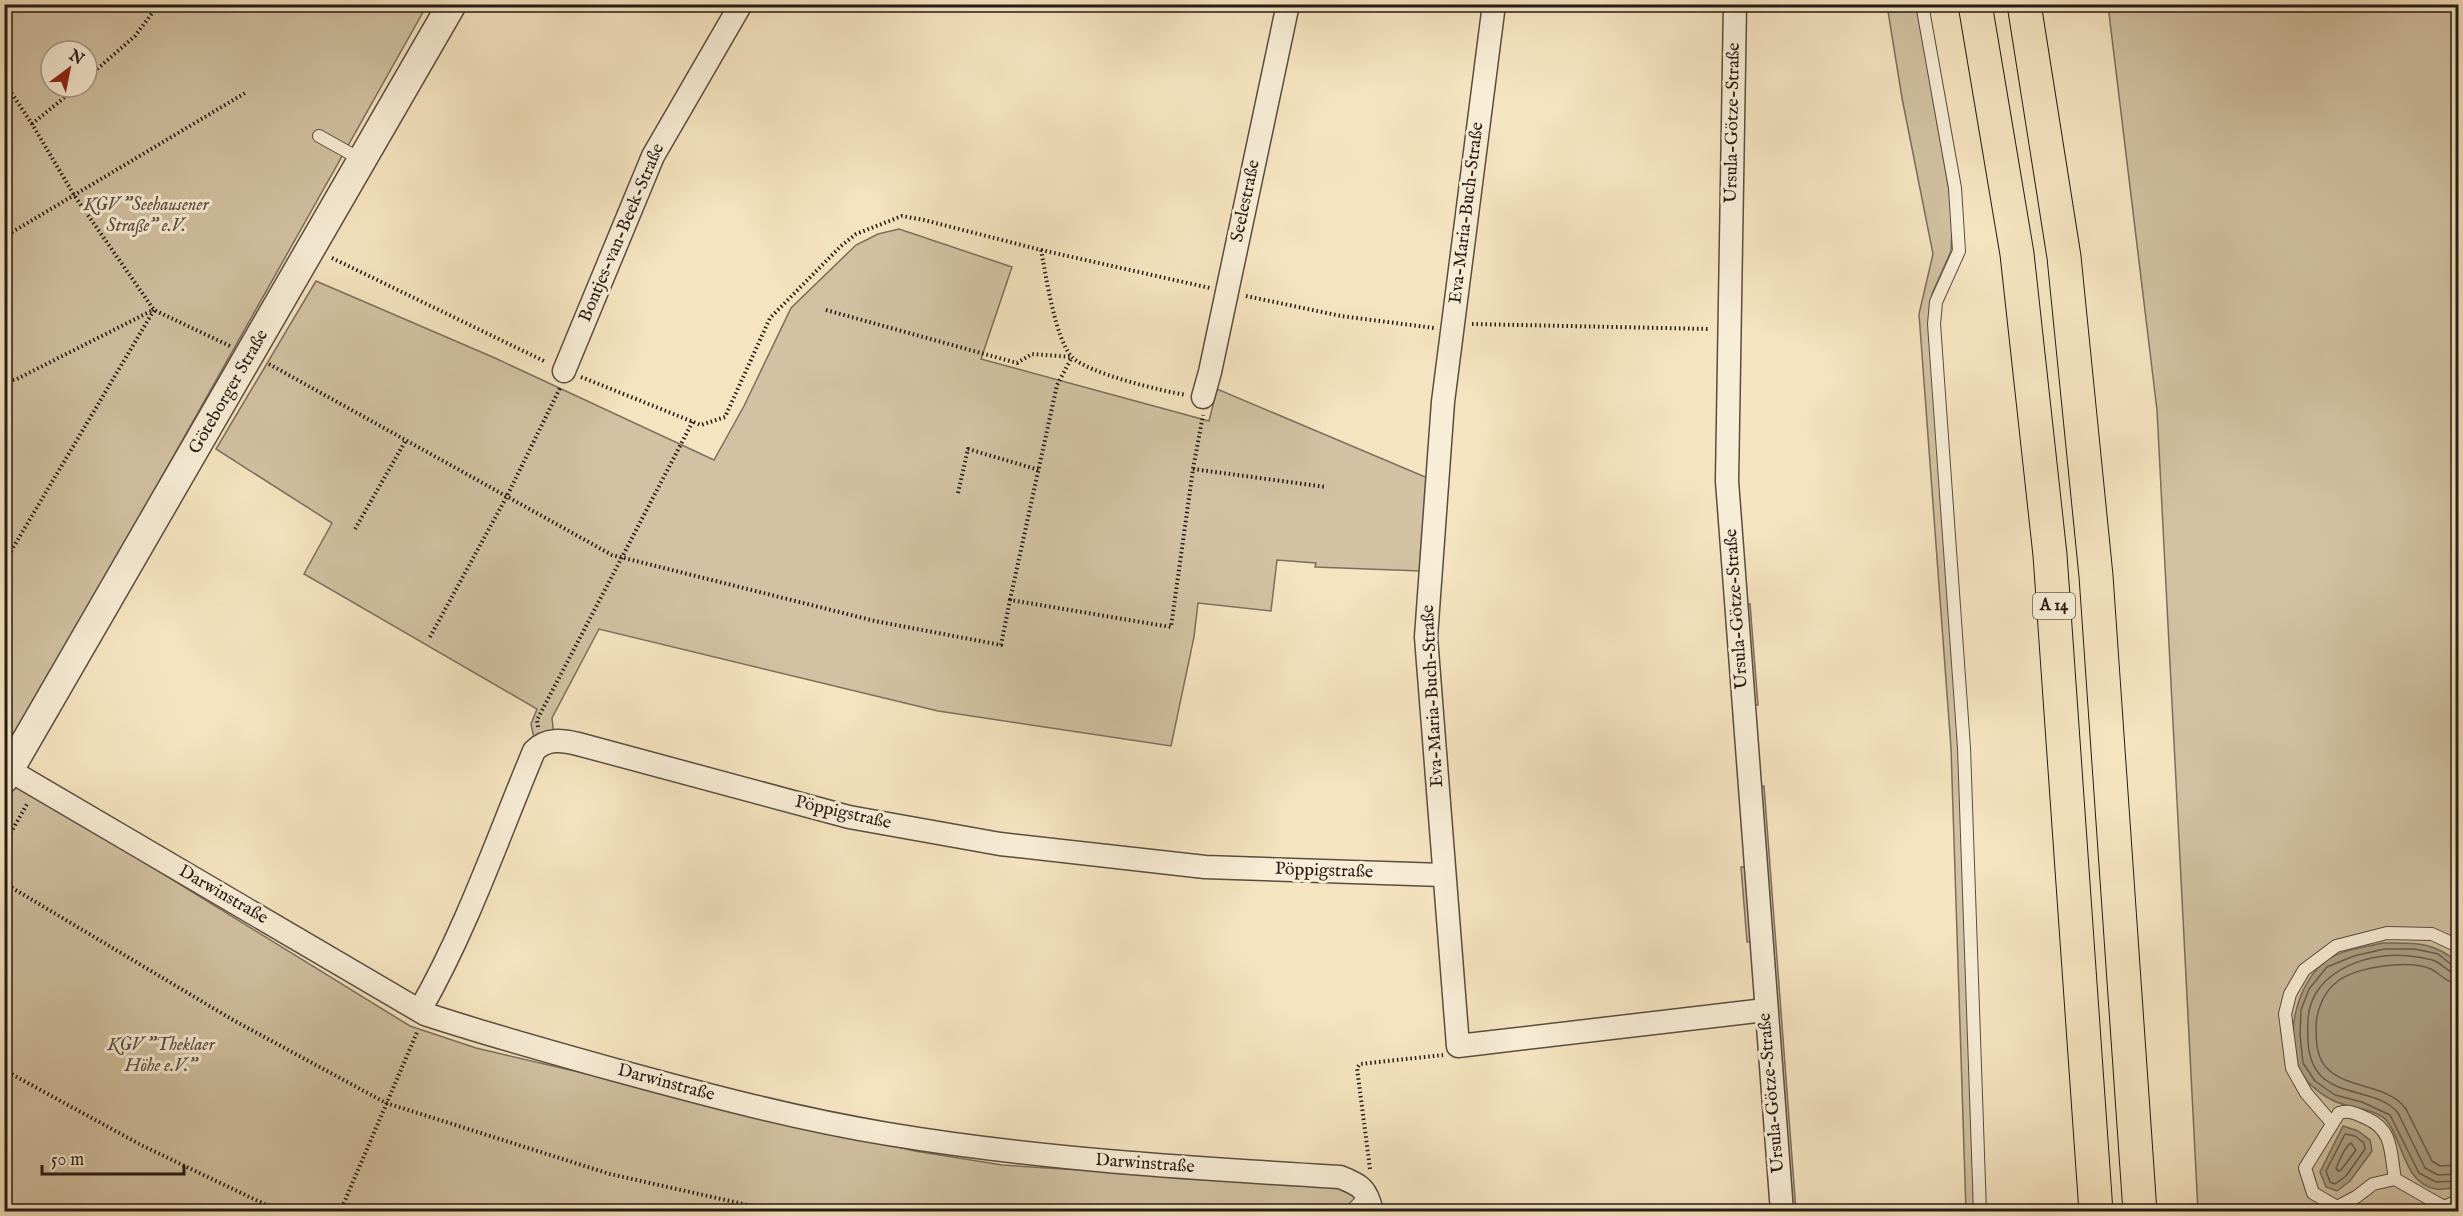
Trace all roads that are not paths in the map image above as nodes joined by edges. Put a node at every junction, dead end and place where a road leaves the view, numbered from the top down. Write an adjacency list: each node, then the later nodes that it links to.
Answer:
1 (452, 4): 10 (street, Göteborger Straße)
2 (741, 4): 11 (street, Bontjes-van-Beek-Straße)
3 (1288, 4): 12 (street, Seelestraße)
4 (1494, 4): 14 (street, Eva-Maria-Buch-Straße)
5 (1735, 4): 16 (street, Ursula-Götze-Straße)
6 (1922, 4): 25 (lane)
7 (1976, 4): 26 (highway, A 14)
8 (2024, 4): 27 (highway, A 14)
9 (320, 136): 10 (lane)
10 (362, 160): 13 (street, Göteborger Straße)
11 (564, 371)
12 (1203, 397)
13 (7, 775): 17 (street, Darwinstraße)
14 (1443, 874): 16 (street, Eva-Maria-Buch-Straße); 17 (street, Pöppigstraße)
15 (2458, 946): 18 (lane)
16 (1765, 1010): 24 (street, Ursula-Götze-Straße)
17 (423, 1012): 20 (street, Darwinstraße)
18 (2332, 1123): 19 (lane); 19 (lane)
19 (2395, 1179): 22 (lane)
20 (1367, 1198): 23 (lane)
21 (2458, 1201): 22 (lane)
22 (2445, 1209)
23 (1350, 1212)
24 (1782, 1212)
25 (1980, 1212)
26 (2096, 1212)
27 (2140, 1212)

